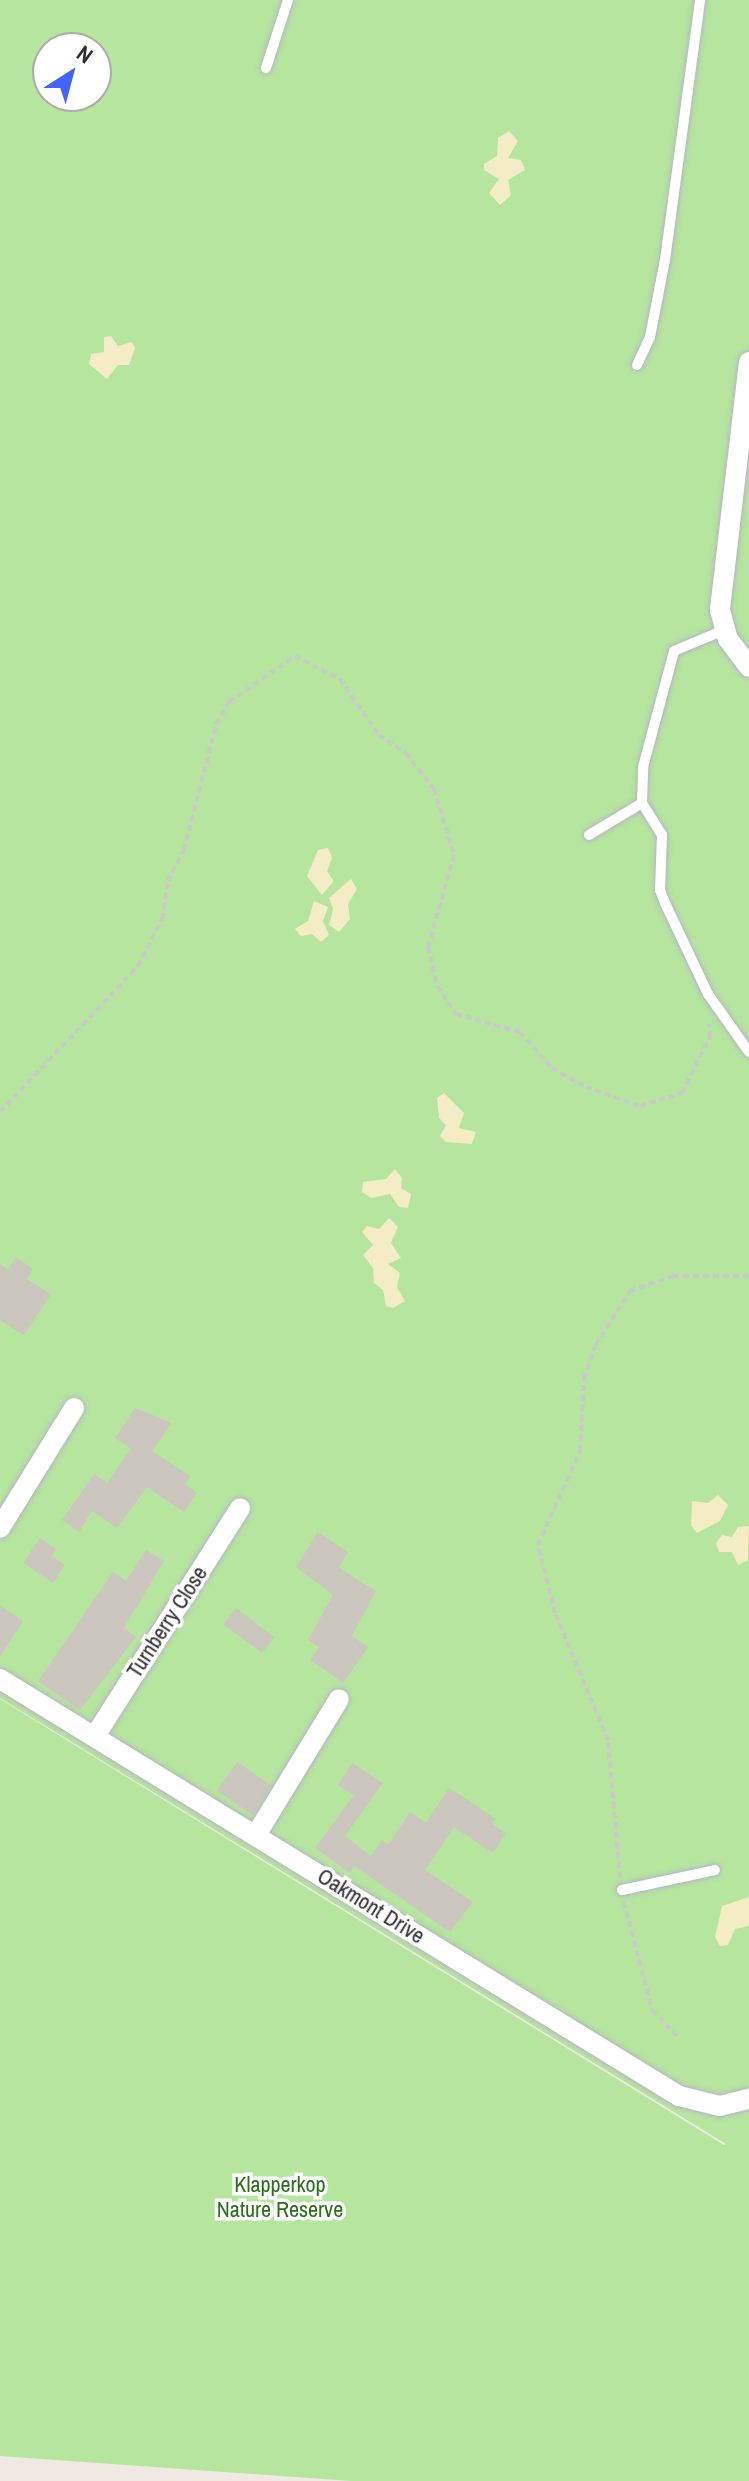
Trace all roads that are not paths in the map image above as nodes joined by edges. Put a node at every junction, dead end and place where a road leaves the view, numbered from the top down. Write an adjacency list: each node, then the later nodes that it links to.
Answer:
1 (288, 0): 3 (lane)
2 (700, 0): 5 (lane)
3 (266, 68)
4 (749, 362): 6 (street)
5 (637, 365)
6 (724, 630): 7 (street); 8 (lane)
7 (749, 667)
8 (642, 803): 9 (lane); 10 (lane)
9 (589, 835)
10 (749, 1052)
11 (74, 1408): 13 (street)
12 (240, 1508): 16 (street, Turnberry Close)
13 (0, 1528)
14 (0, 1679): 16 (street, Oakmont Drive)
15 (339, 1699): 17 (street)
16 (95, 1736): 17 (street, Oakmont Drive)
17 (256, 1835): 20 (street, Oakmont Drive)
18 (715, 1870): 19 (lane)
19 (622, 1890)
20 (749, 2099)

